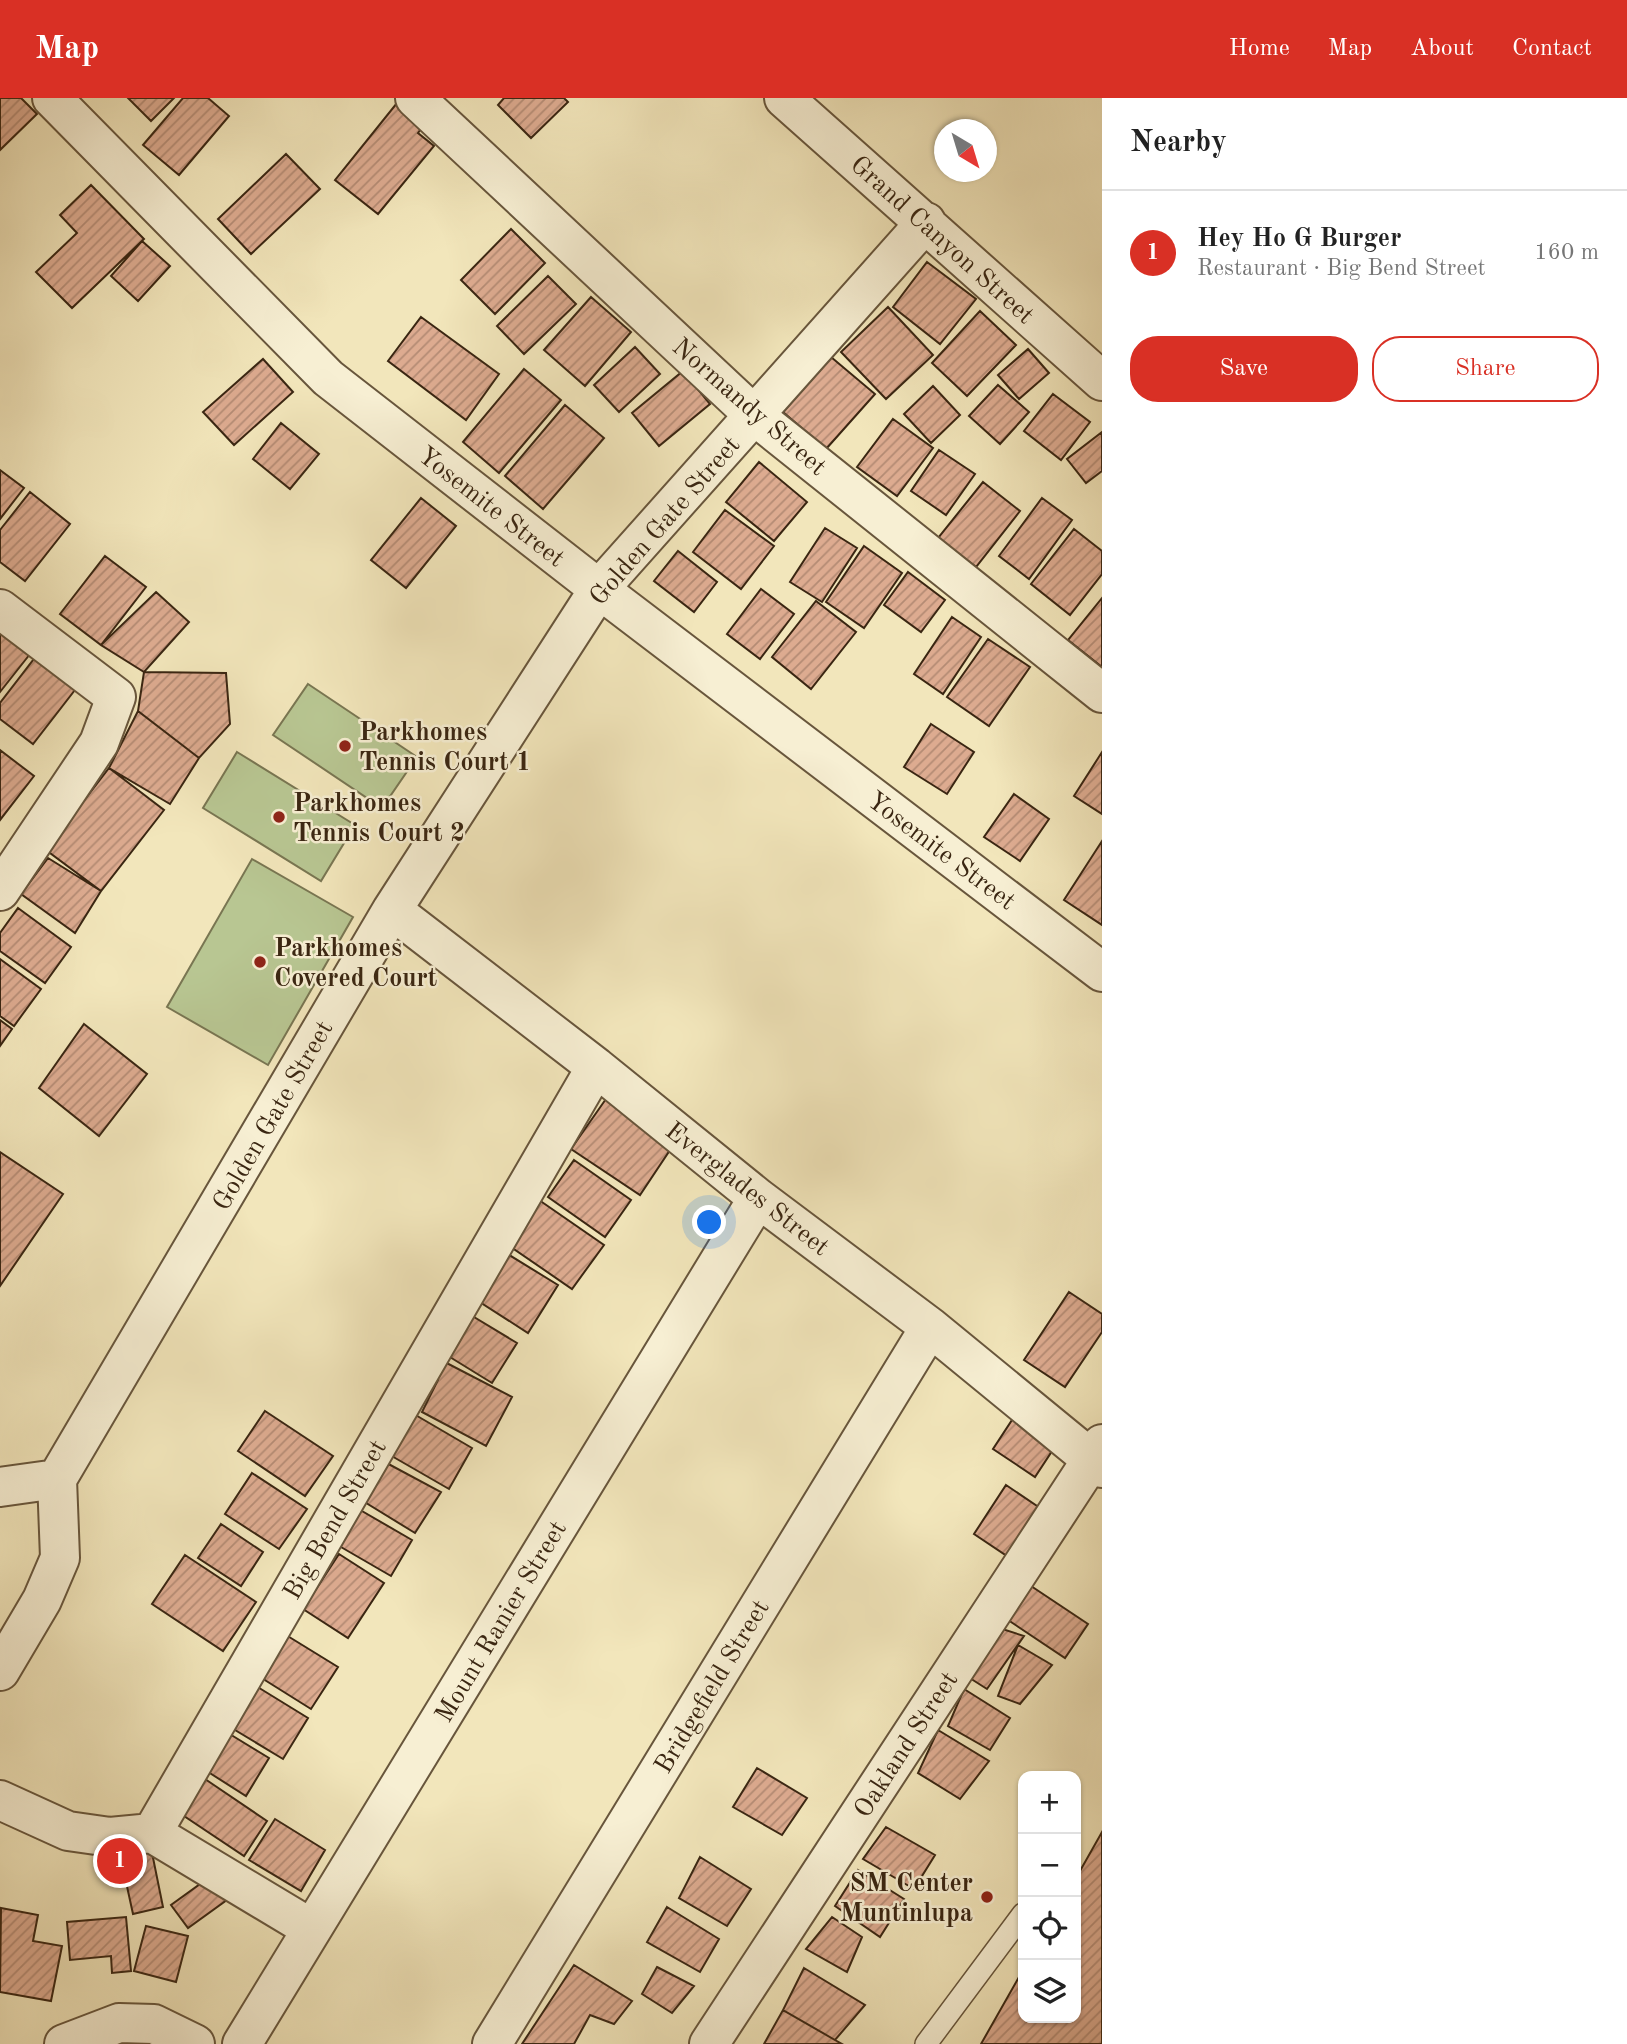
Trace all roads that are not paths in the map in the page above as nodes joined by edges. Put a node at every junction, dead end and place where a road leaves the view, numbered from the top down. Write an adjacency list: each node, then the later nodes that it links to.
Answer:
1 (52, 98): 7 (street, Yosemite Street)
2 (415, 98): 6 (street, Normandy Street)
3 (784, 98): 4 (street, Grand Canyon Street)
4 (926, 222): 5 (street, Grand Canyon Street); 6 (street, Golden Gate Street)
5 (1102, 381)
6 (755, 416): 7 (street, Golden Gate Street); 9 (street, Normandy Street)
7 (599, 590): 11 (street, Golden Gate Street); 12 (street, Yosemite Street)
8 (0, 609): 10 (street)
9 (1102, 693)
10 (2, 884)
11 (392, 910): 13 (street, Everglades Street); 17 (street, Golden Gate Street)
12 (1102, 972)
13 (596, 1067): 14 (street, Everglades Street); 21 (street, Big Bend Street)
14 (758, 1198): 15 (street, Everglades Street); 23 (street, Mount Ranier Street)
15 (930, 1327): 16 (street, Everglades Street); 27 (street, Bridgefield Street)
16 (1098, 1457): 28 (street, Oakland Street)
17 (57, 1479): 18 (street); 19 (street)
18 (0, 1487)
19 (0, 1671)
20 (0, 1800): 21 (street)
21 (152, 1833): 23 (street)
22 (1018, 1921): 29 (lane)
23 (312, 1929): 26 (street, Mount Ranier Street)
24 (64, 2044): 25 (street)
25 (195, 2044)
26 (242, 2044)
27 (492, 2044)
28 (709, 2044)
29 (926, 2044)

